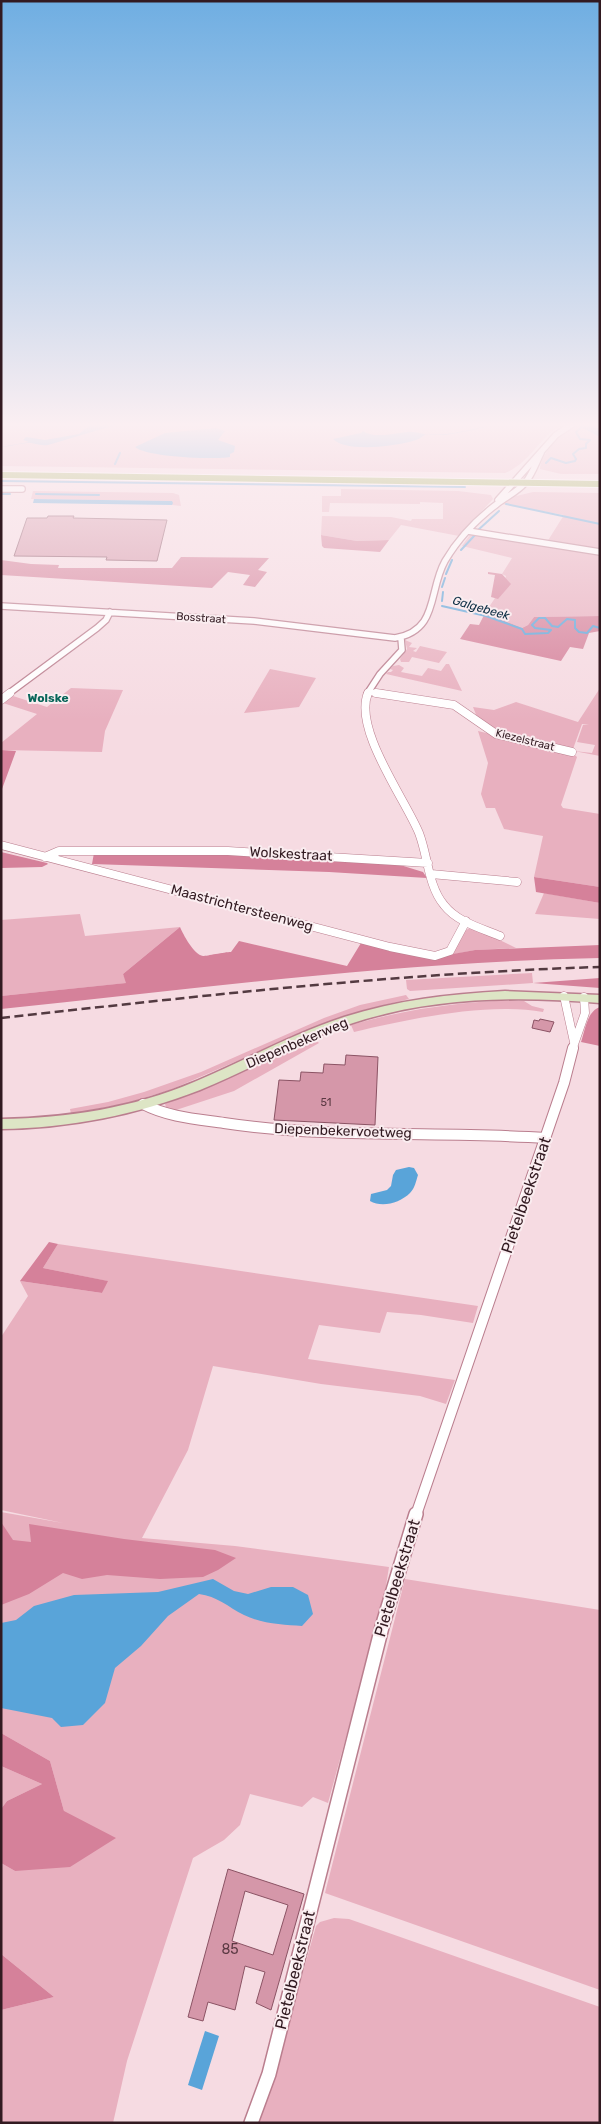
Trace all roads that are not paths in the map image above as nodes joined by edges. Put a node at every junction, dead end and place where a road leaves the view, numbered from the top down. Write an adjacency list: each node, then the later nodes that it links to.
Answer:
1 (477, 522): 2 (street)
2 (468, 531): 3 (street); 6 (street)
3 (600, 552)
4 (1, 606): 5 (street, Bosstraat)
5 (110, 612): 6 (street, Bosstraat); 8 (street)
6 (401, 638): 7 (street)
7 (368, 692): 9 (street, Kiezelstraat); 12 (street)
8 (1, 700)
9 (572, 752)
10 (1, 845): 11 (street, Maastrichtersteenweg)
11 (44, 857): 12 (street, Wolskestraat); 15 (street, Maastrichtersteenweg)
12 (428, 863): 13 (street)
13 (431, 874): 14 (street); 15 (street)
14 (517, 882)
15 (466, 921): 16 (street)
16 (500, 936)
17 (564, 996): 18 (main road, Diepenbekerweg); 20 (street, Pietelbeekstraat); 21 (main road, Diepenbekerweg)
18 (584, 997): 19 (main road, Diepenbekerweg); 20 (street, Pietelbeekstraat)
19 (600, 999)
20 (574, 1043): 23 (street, Pietelbeekstraat)
21 (143, 1104): 22 (main road, Diepenbekerweg); 23 (street, Diepenbekervoetweg)
22 (1, 1124)
23 (546, 1138): 24 (street, Pietelbeekstraat)
24 (251, 2123)

